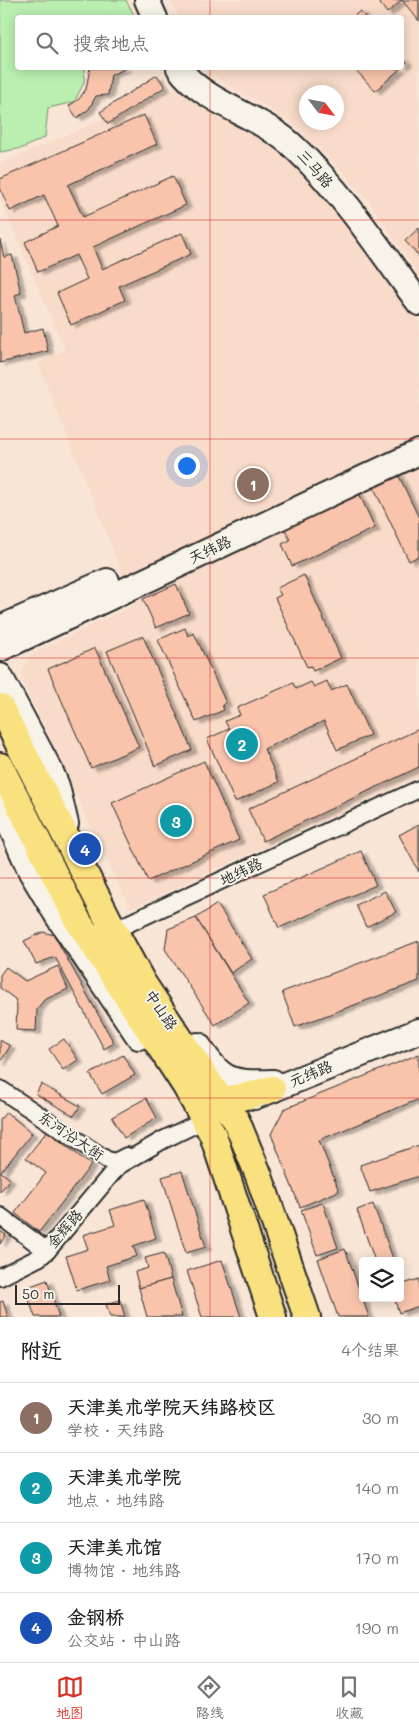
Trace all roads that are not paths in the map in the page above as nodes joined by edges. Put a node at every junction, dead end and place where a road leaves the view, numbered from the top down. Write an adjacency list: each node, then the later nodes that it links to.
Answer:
1 (147, 0): 3 (street)
2 (156, 0): 4 (street)
3 (154, 15)
4 (164, 15)
5 (182, 70): 8 (street, 三马路)
6 (190, 70): 7 (street, 三马路)
7 (419, 289)
8 (419, 303)
9 (419, 435): 11 (street, 天纬路)
10 (419, 452): 12 (street, 天纬路)
11 (0, 628)
12 (0, 649)
13 (0, 676): 18 (street)
14 (0, 707): 18 (main road, 中山路)
15 (0, 766): 19 (main road, 中山路)
16 (419, 789): 20 (street, 地纬路)
17 (0, 803): 19 (street)
18 (70, 842): 20 (main road, 中山路)
19 (68, 919): 20 (street, 地纬路); 26 (main road, 中山路); 26 (street)
20 (112, 927): 21 (main road, 中山路)
21 (126, 952): 24 (street); 26 (main road, 中山路)
22 (419, 1024): 24 (street, 元纬路)
23 (419, 1031): 24 (street, 元纬路)
24 (272, 1086): 26 (main road)
25 (0, 1089): 26 (street, 东河沿大街)
26 (218, 1107): 27 (street, 东河沿大街); 31 (main road, 中山路); 32 (main road, 中山路)
27 (118, 1166): 29 (street, 金辉路)
28 (0, 1216): 29 (street)
29 (47, 1251): 30 (street, 金辉路)
30 (0, 1277)
31 (273, 1317)
32 (306, 1317)

